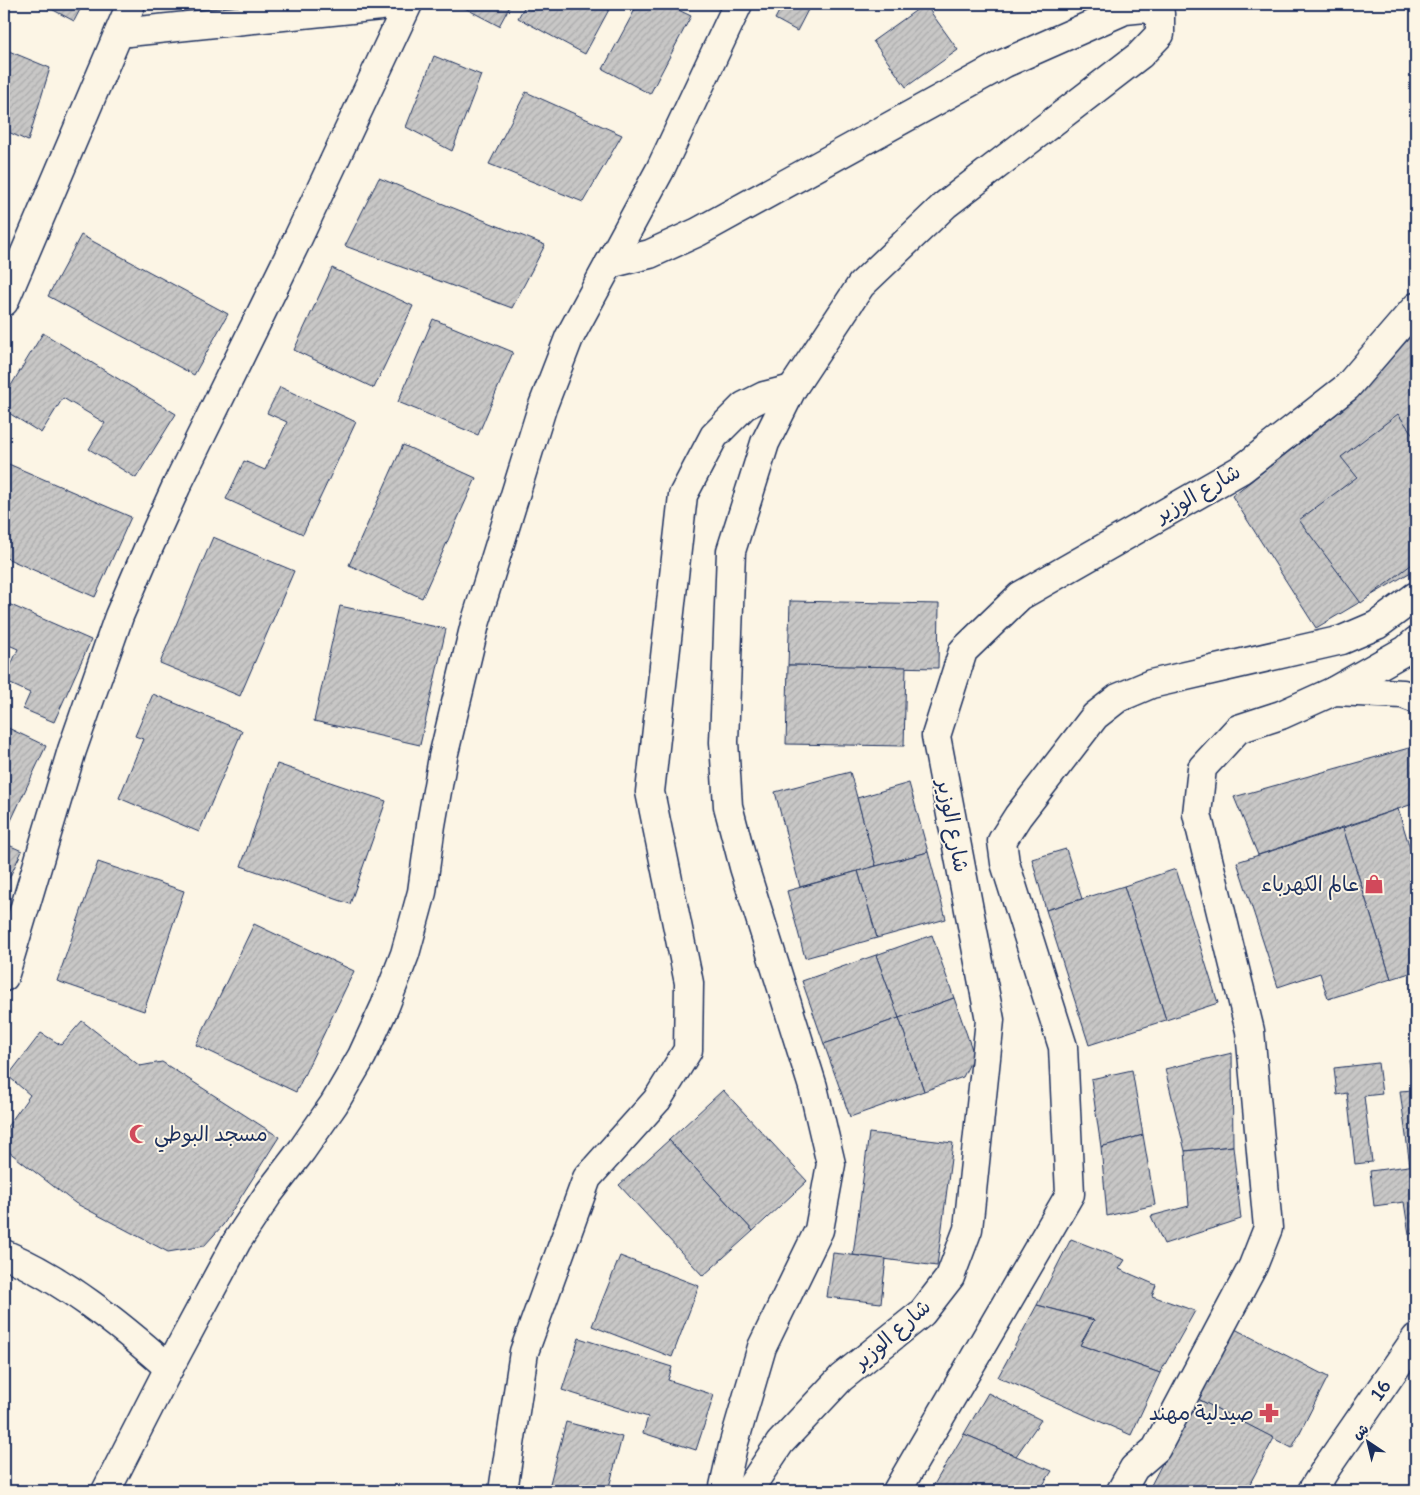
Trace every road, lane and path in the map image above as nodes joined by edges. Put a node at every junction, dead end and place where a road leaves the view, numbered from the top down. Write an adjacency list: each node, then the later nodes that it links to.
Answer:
1 (131, 4): 5 (street)
2 (400, 4): 5 (street)
3 (408, 4): 14 (street)
4 (738, 4): 6 (street)
5 (119, 33): 7 (street)
6 (609, 264): 9 (street); 17 (street)
7 (4, 302)
8 (1416, 307): 21 (street, شارع الوزير)
9 (792, 388): 19 (street); 20 (street)
10 (1416, 596): 22 (street)
11 (1416, 641): 12 (street)
12 (1334, 691): 13 (street); 23 (street)
13 (1416, 699)
14 (4, 977)
15 (4, 1254): 17 (street)
16 (1416, 1338): 24 (street, 16)
17 (169, 1368): 18 (street)
18 (106, 1491)
19 (503, 1491)
20 (723, 1491)
21 (748, 1491)
22 (897, 1491)
23 (1121, 1491)
24 (1312, 1491)

